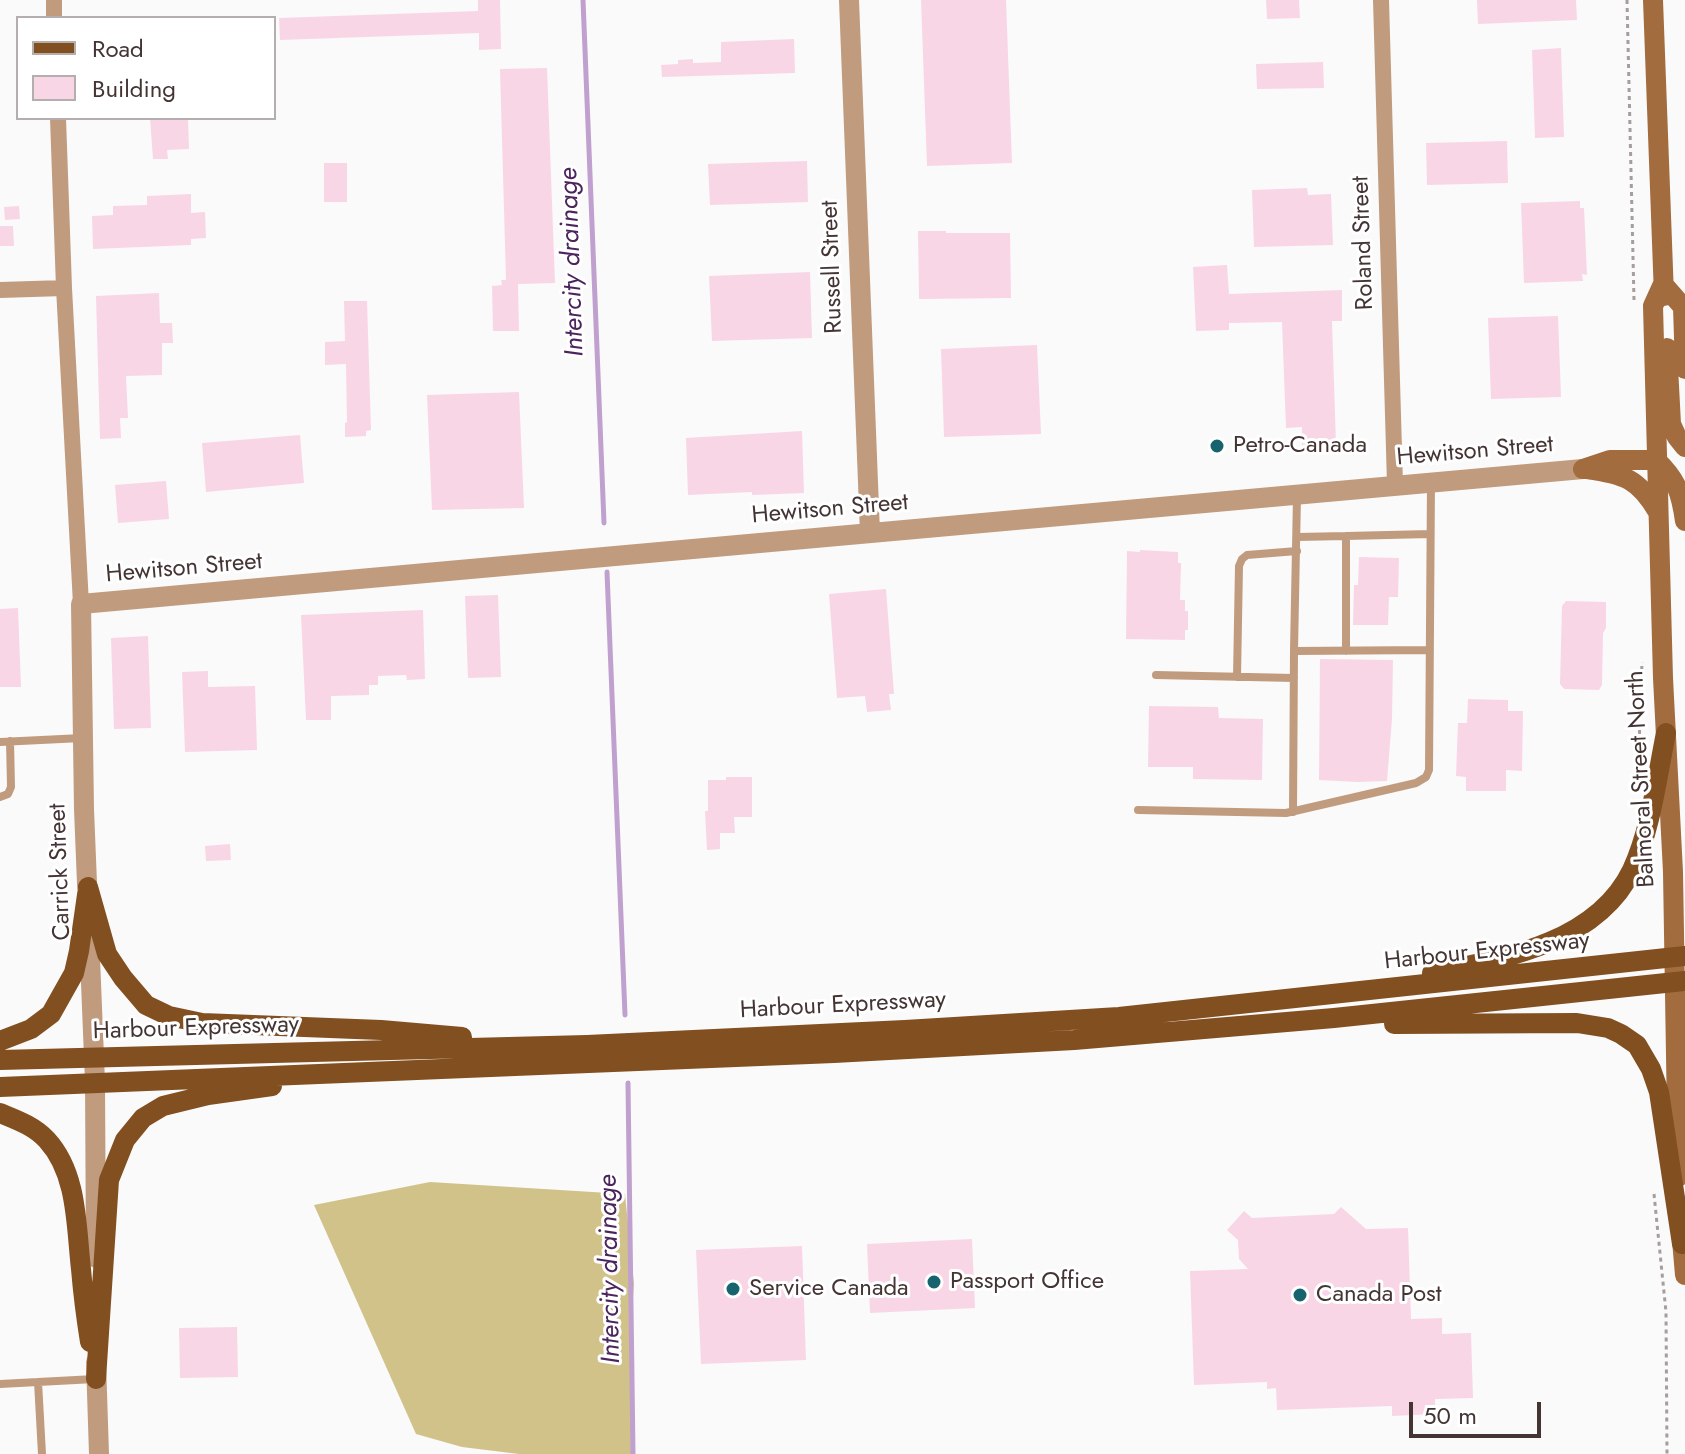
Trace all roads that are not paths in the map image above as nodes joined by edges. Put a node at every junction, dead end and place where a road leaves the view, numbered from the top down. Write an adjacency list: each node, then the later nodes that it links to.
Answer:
1 (849, 0): 17 (street, Russell Street)
2 (1381, 0): 13 (street, Roland Street)
3 (1653, 0): 5 (main road, Balmoral Street North)
4 (58, 120): 6 (street, Carrick Street)
5 (1663, 284): 8 (main road, Balmoral Street North); 9 (main road); 10 (main road, Balmoral Street North)
6 (64, 288): 7 (street); 22 (street, Carrick Street)
7 (0, 290)
8 (1685, 369)
9 (1685, 447)
10 (1656, 460): 11 (main road); 15 (main road, Balmoral Street North); 16 (main road)
11 (1583, 469): 12 (street, Hewitson Street); 15 (main road)
12 (1431, 481): 13 (street, Hewitson Street); 18 (lane)
13 (1395, 484): 14 (street, Hewitson Street)
14 (1297, 493): 17 (street, Hewitson Street); 20 (lane)
15 (1658, 512): 29 (main road, Balmoral Street North)
16 (1685, 521)
17 (870, 533): 22 (street, Hewitson Street)
18 (1430, 534): 19 (lane); 23 (lane)
19 (1346, 536): 20 (lane); 25 (lane)
20 (1297, 537): 21 (lane)
21 (1297, 551): 24 (lane); 27 (lane)
22 (81, 604): 30 (street, Carrick Street)
23 (1430, 650): 25 (lane); 35 (lane)
24 (1294, 651): 25 (lane); 28 (lane)
25 (1346, 651)
26 (1156, 675): 27 (lane)
27 (1237, 677): 28 (lane)
28 (1294, 678): 35 (lane)
29 (1666, 733): 37 (main road, Balmoral Street North); 39 (main road)
30 (83, 738): 31 (lane); 36 (street, Carrick Street)
31 (10, 741): 32 (lane); 33 (lane)
32 (0, 742)
33 (0, 797)
34 (1138, 810): 35 (lane)
35 (1293, 812)
36 (88, 887): 41 (main road); 42 (main road); 43 (street, Carrick Street)
37 (1680, 957): 38 (main road, Balmoral Street North); 39 (main road, Harbour Expressway)
38 (1680, 982): 40 (main road, Harbour Expressway); 49 (main road, Balmoral Street North)
39 (1308, 998): 42 (main road, Harbour Expressway)
40 (1258, 1025): 45 (main road, Harbour Expressway); 49 (main road)
41 (0, 1041)
42 (562, 1045): 43 (main road, Harbour Expressway)
43 (94, 1058): 44 (main road, Harbour Expressway); 46 (street, Carrick Street)
44 (0, 1060)
45 (383, 1070): 46 (main road, Harbour Expressway); 51 (main road)
46 (95, 1082): 47 (main road, Harbour Expressway); 51 (street, Carrick Street)
47 (0, 1087)
48 (0, 1113): 51 (main road)
49 (1682, 1244): 50 (main road, Balmoral Street North)
50 (1685, 1275)
51 (96, 1379): 52 (lane); 55 (street, Carrick Street)
52 (38, 1382): 53 (lane); 54 (lane)
53 (0, 1384)
54 (42, 1454)
55 (99, 1454)

